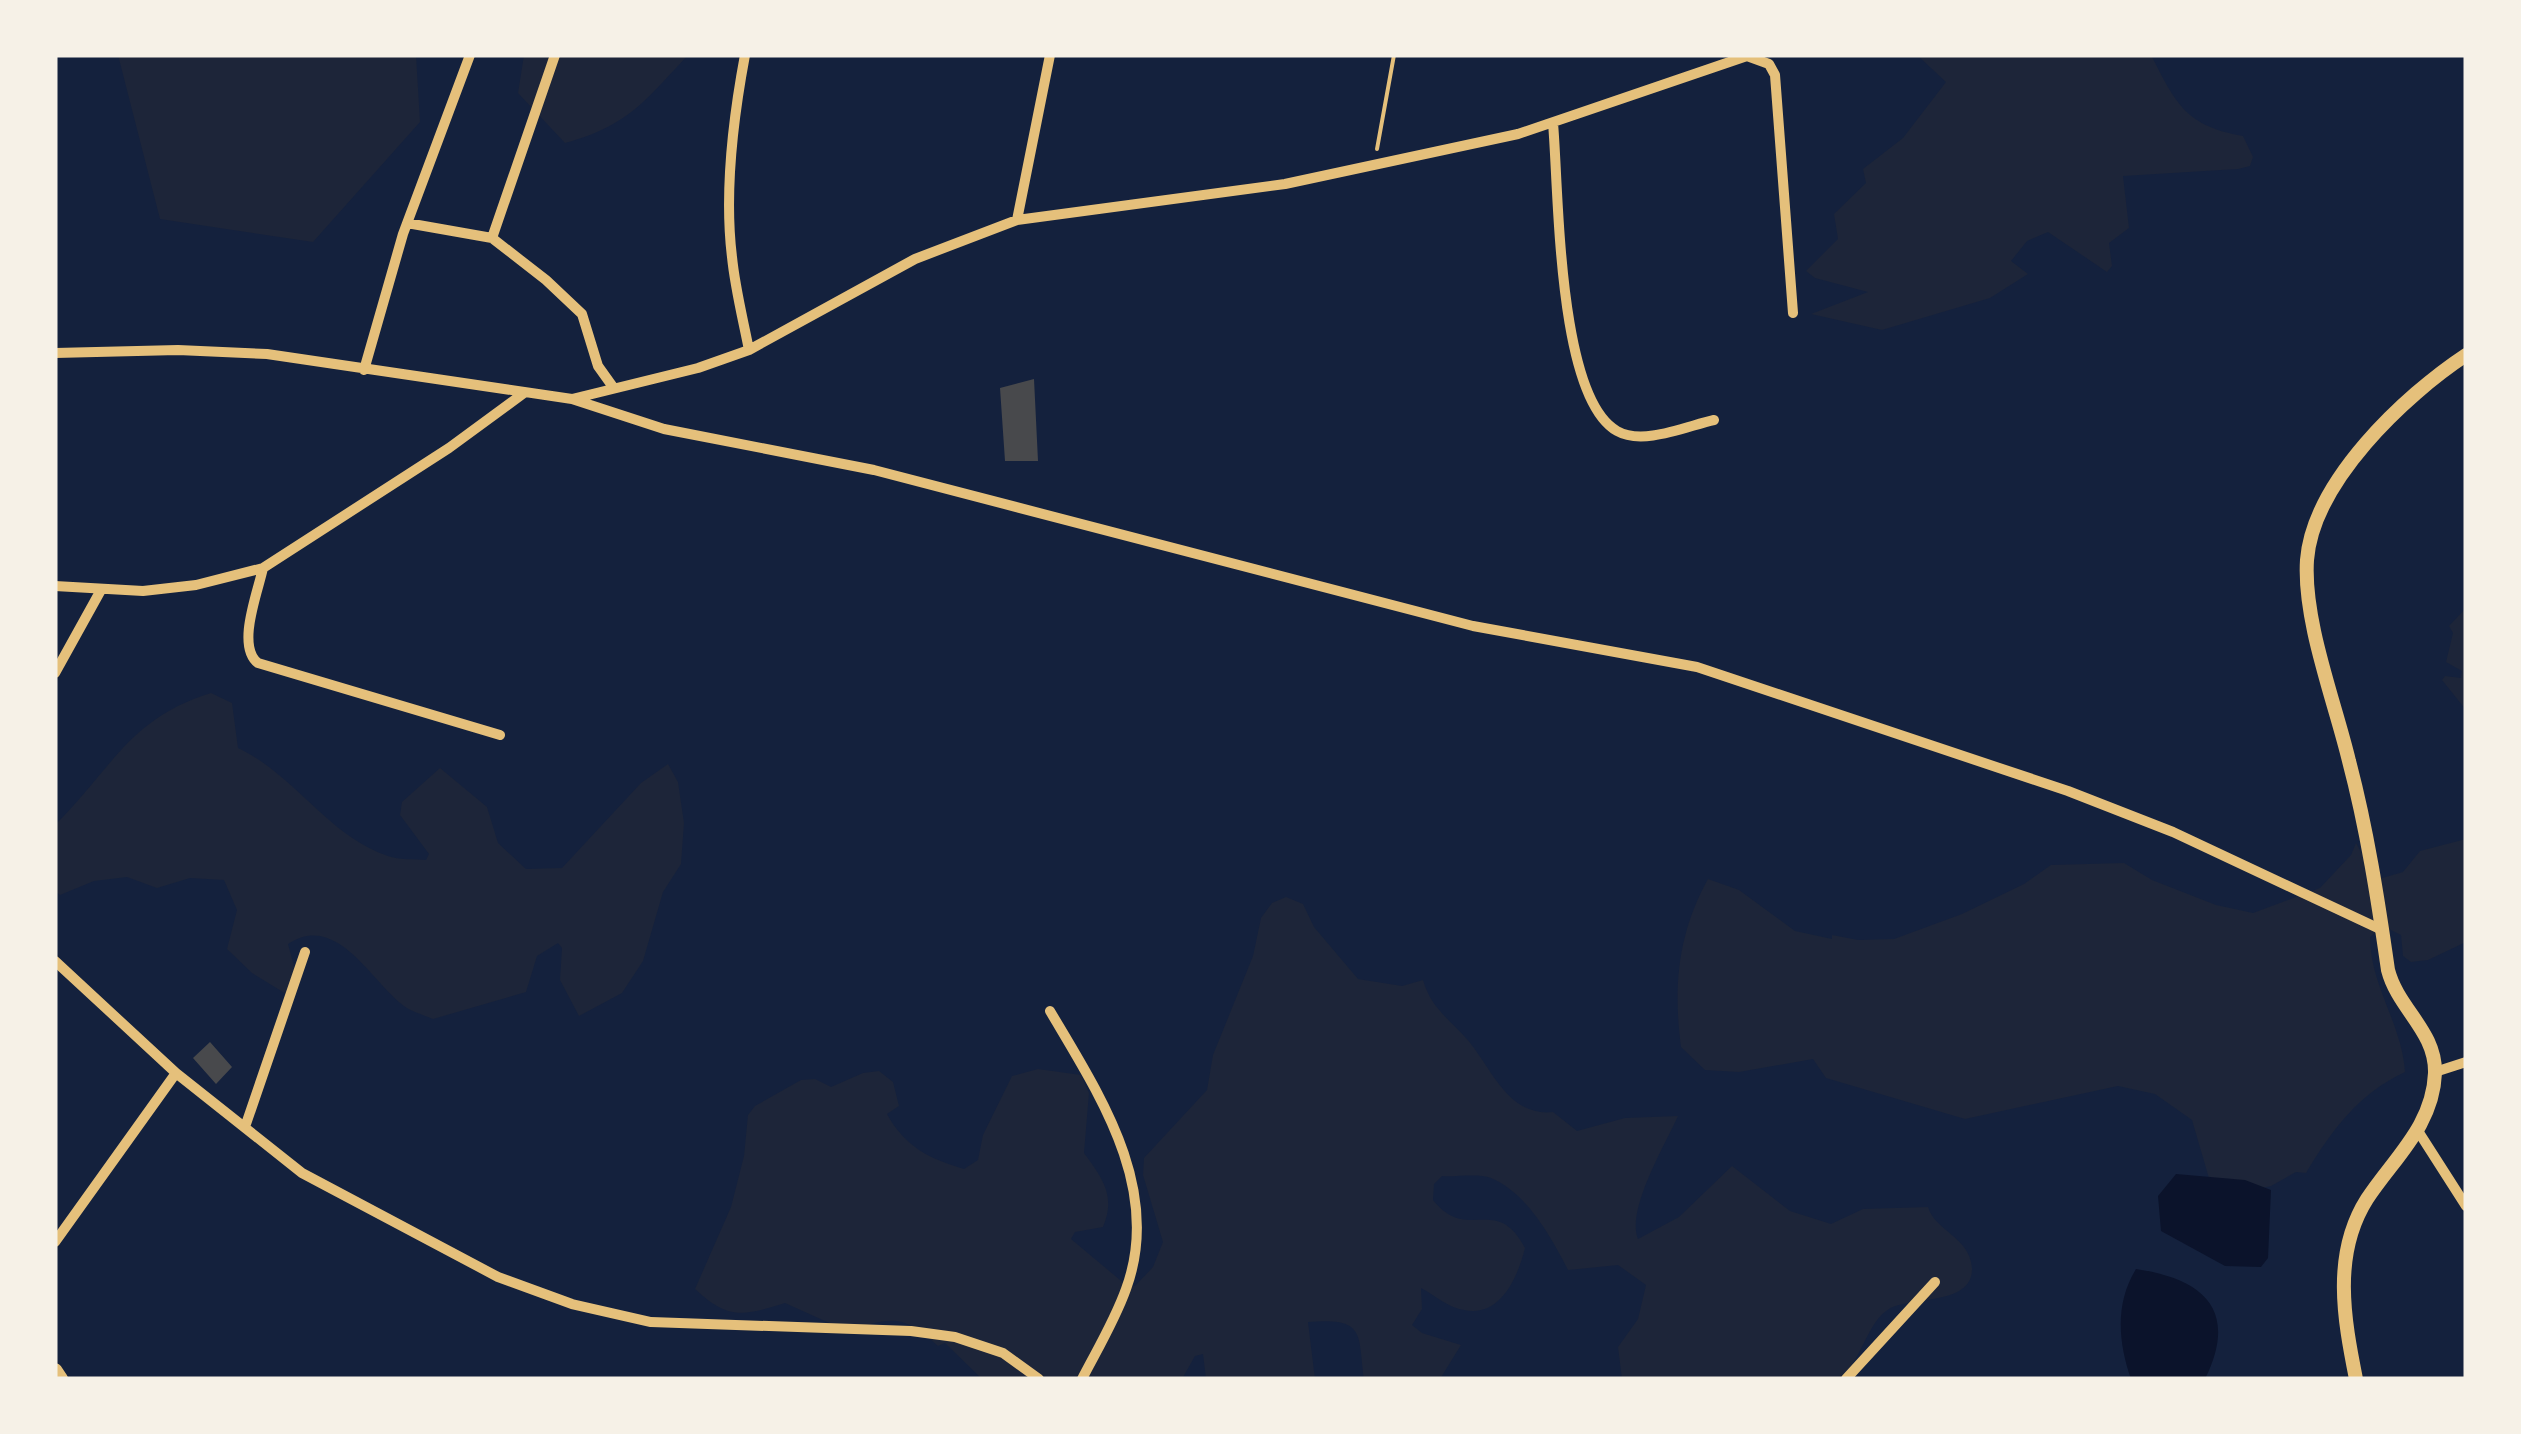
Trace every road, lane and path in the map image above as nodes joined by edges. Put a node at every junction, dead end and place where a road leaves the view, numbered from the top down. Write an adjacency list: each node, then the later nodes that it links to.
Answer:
1 (470, 55): 9 (street)
2 (554, 55): 10 (street)
3 (746, 55): 12 (street)
4 (1050, 55): 8 (street)
5 (1394, 55): 7 (path)
6 (1553, 123): 7 (street); 11 (street); 19 (street)
7 (1374, 165): 8 (street)
8 (1017, 220): 12 (street)
9 (407, 223): 10 (street); 15 (street)
10 (492, 238): 16 (street)
11 (1793, 313)
12 (749, 350): 16 (street)
13 (55, 353): 15 (street)
14 (2466, 356): 25 (street)
15 (364, 370): 17 (street)
16 (614, 387): 18 (street)
17 (524, 392): 18 (street); 20 (street)
18 (572, 399): 25 (street)
19 (1714, 420)
20 (263, 568): 22 (street); 24 (street)
21 (55, 586): 22 (street)
22 (101, 590): 23 (street)
23 (55, 673)
24 (500, 735)
25 (2382, 930): 30 (street)
26 (305, 952): 32 (street)
27 (55, 961): 31 (street)
28 (1050, 1011): 40 (street)
29 (2466, 1062): 30 (street)
30 (2435, 1072): 33 (street)
31 (176, 1073): 32 (street); 35 (street)
32 (245, 1128): 39 (street)
33 (2418, 1131): 34 (street); 42 (street)
34 (2466, 1206)
35 (55, 1242)
36 (1934, 1282): 41 (street)
37 (55, 1370): 38 (street)
38 (61, 1379)
39 (1040, 1379)
40 (1082, 1379)
41 (1846, 1379)
42 (2356, 1379)

